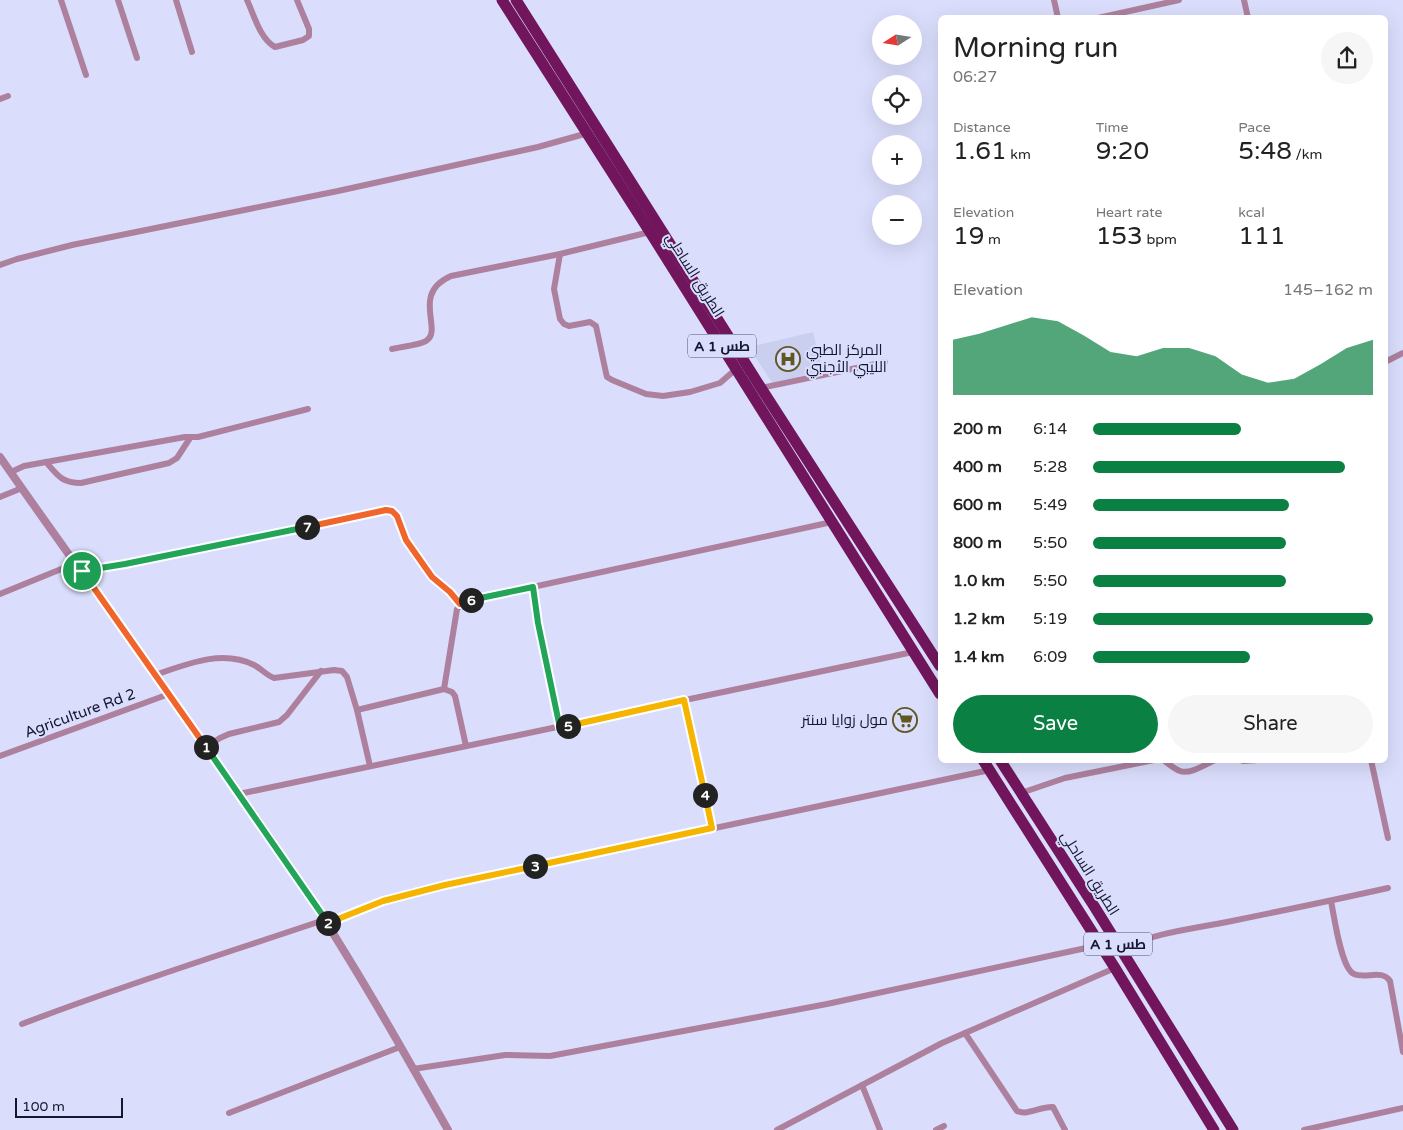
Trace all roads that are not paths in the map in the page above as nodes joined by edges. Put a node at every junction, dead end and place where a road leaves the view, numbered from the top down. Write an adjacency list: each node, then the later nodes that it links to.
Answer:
1 (61, 0): 16 (street)
2 (118, 0): 15 (street)
3 (176, 0): 14 (street)
4 (248, 0): 5 (street)
5 (297, 0)
6 (502, 0): 19 (highway, الطريق الساحلي / A 1 طس)
7 (516, 0): 28 (highway, الطريق الساحلي / A 1 طس)
8 (1054, 0): 11 (street)
9 (1179, 0): 12 (street)
10 (1244, 0): 13 (street)
11 (1057, 15)
12 (1112, 15)
13 (1247, 15)
14 (192, 52)
15 (137, 58)
16 (86, 75)
17 (8, 96): 18 (street)
18 (0, 98)
19 (588, 133): 20 (highway, الطريق الساحلي / A 1 طس); 22 (street)
20 (650, 232): 21 (street); 27 (highway, الطريق الساحلي / A 1 طس)
21 (560, 254): 23 (street); 27 (street)
22 (0, 266)
23 (392, 349)
24 (1403, 353): 25 (street)
25 (1388, 360)
26 (885, 362): 28 (street)
27 (736, 369): 36 (highway, الطريق الساحلي / A 1 طس)
28 (761, 388): 43 (highway, الطريق الساحلي / A 1 طس)
29 (308, 409): 30 (street)
30 (190, 438): 32 (street); 32 (street)
31 (0, 457): 33 (street)
32 (46, 462): 33 (street)
33 (11, 472): 34 (street)
34 (22, 488): 35 (street); 37 (street)
35 (0, 497)
36 (832, 522): 39 (street); 42 (highway, الطريق الساحلي / A 1 طس)
37 (76, 563): 38 (street); 40 (street)
38 (82, 571): 41 (street); 45 (street)
39 (533, 587): 41 (street); 51 (street)
40 (0, 594)
41 (460, 604): 46 (street)
42 (912, 652): 47 (highway, الطريق الساحلي / A 1 طس); 49 (street)
43 (938, 663)
44 (320, 671): 45 (street); 50 (street); 53 (street)
45 (155, 675): 48 (street)
46 (444, 689): 50 (street); 52 (street)
47 (938, 691)
48 (169, 694): 53 (street); 54 (street, Agriculture Rd 2)
49 (684, 700): 51 (street); 64 (street)
50 (357, 710): 61 (street)
51 (560, 728): 52 (street)
52 (466, 746): 61 (street)
53 (206, 747): 63 (street)
54 (0, 756)
55 (1002, 763): 62 (highway, الطريق الساحلي / A 1 طس)
56 (1139, 763): 62 (street)
57 (1168, 763): 58 (street)
58 (1209, 763)
59 (1372, 763): 65 (street)
60 (986, 765): 64 (street); 69 (highway, الطريق الساحلي / A 1 طس)
61 (370, 766): 63 (street)
62 (1021, 792): 70 (highway, الطريق الساحلي / A 1 طس)
63 (239, 794): 68 (street)
64 (712, 828): 68 (street)
65 (1388, 838)
66 (1388, 888): 67 (street)
67 (1331, 901): 70 (street); 75 (street)
68 (326, 922): 72 (street); 74 (street)
69 (1100, 945): 71 (highway, الطريق الساحلي / A 1 طس); 76 (street)
70 (1120, 949): 87 (highway, الطريق الساحلي / A 1 طس)
71 (1115, 968): 73 (street); 86 (highway, الطريق الساحلي / A 1 طس)
72 (22, 1024)
73 (965, 1033): 77 (street); 85 (street)
74 (400, 1047): 76 (street); 79 (street)
75 (1403, 1052)
76 (413, 1069): 81 (street)
77 (862, 1086): 82 (street); 83 (street)
78 (1403, 1108): 88 (street)
79 (230, 1113)
80 (944, 1126): 84 (street)
81 (448, 1130)
82 (776, 1130)
83 (880, 1130)
84 (936, 1130)
85 (1065, 1130)
86 (1214, 1130)
87 (1233, 1130)
88 (1304, 1130)

